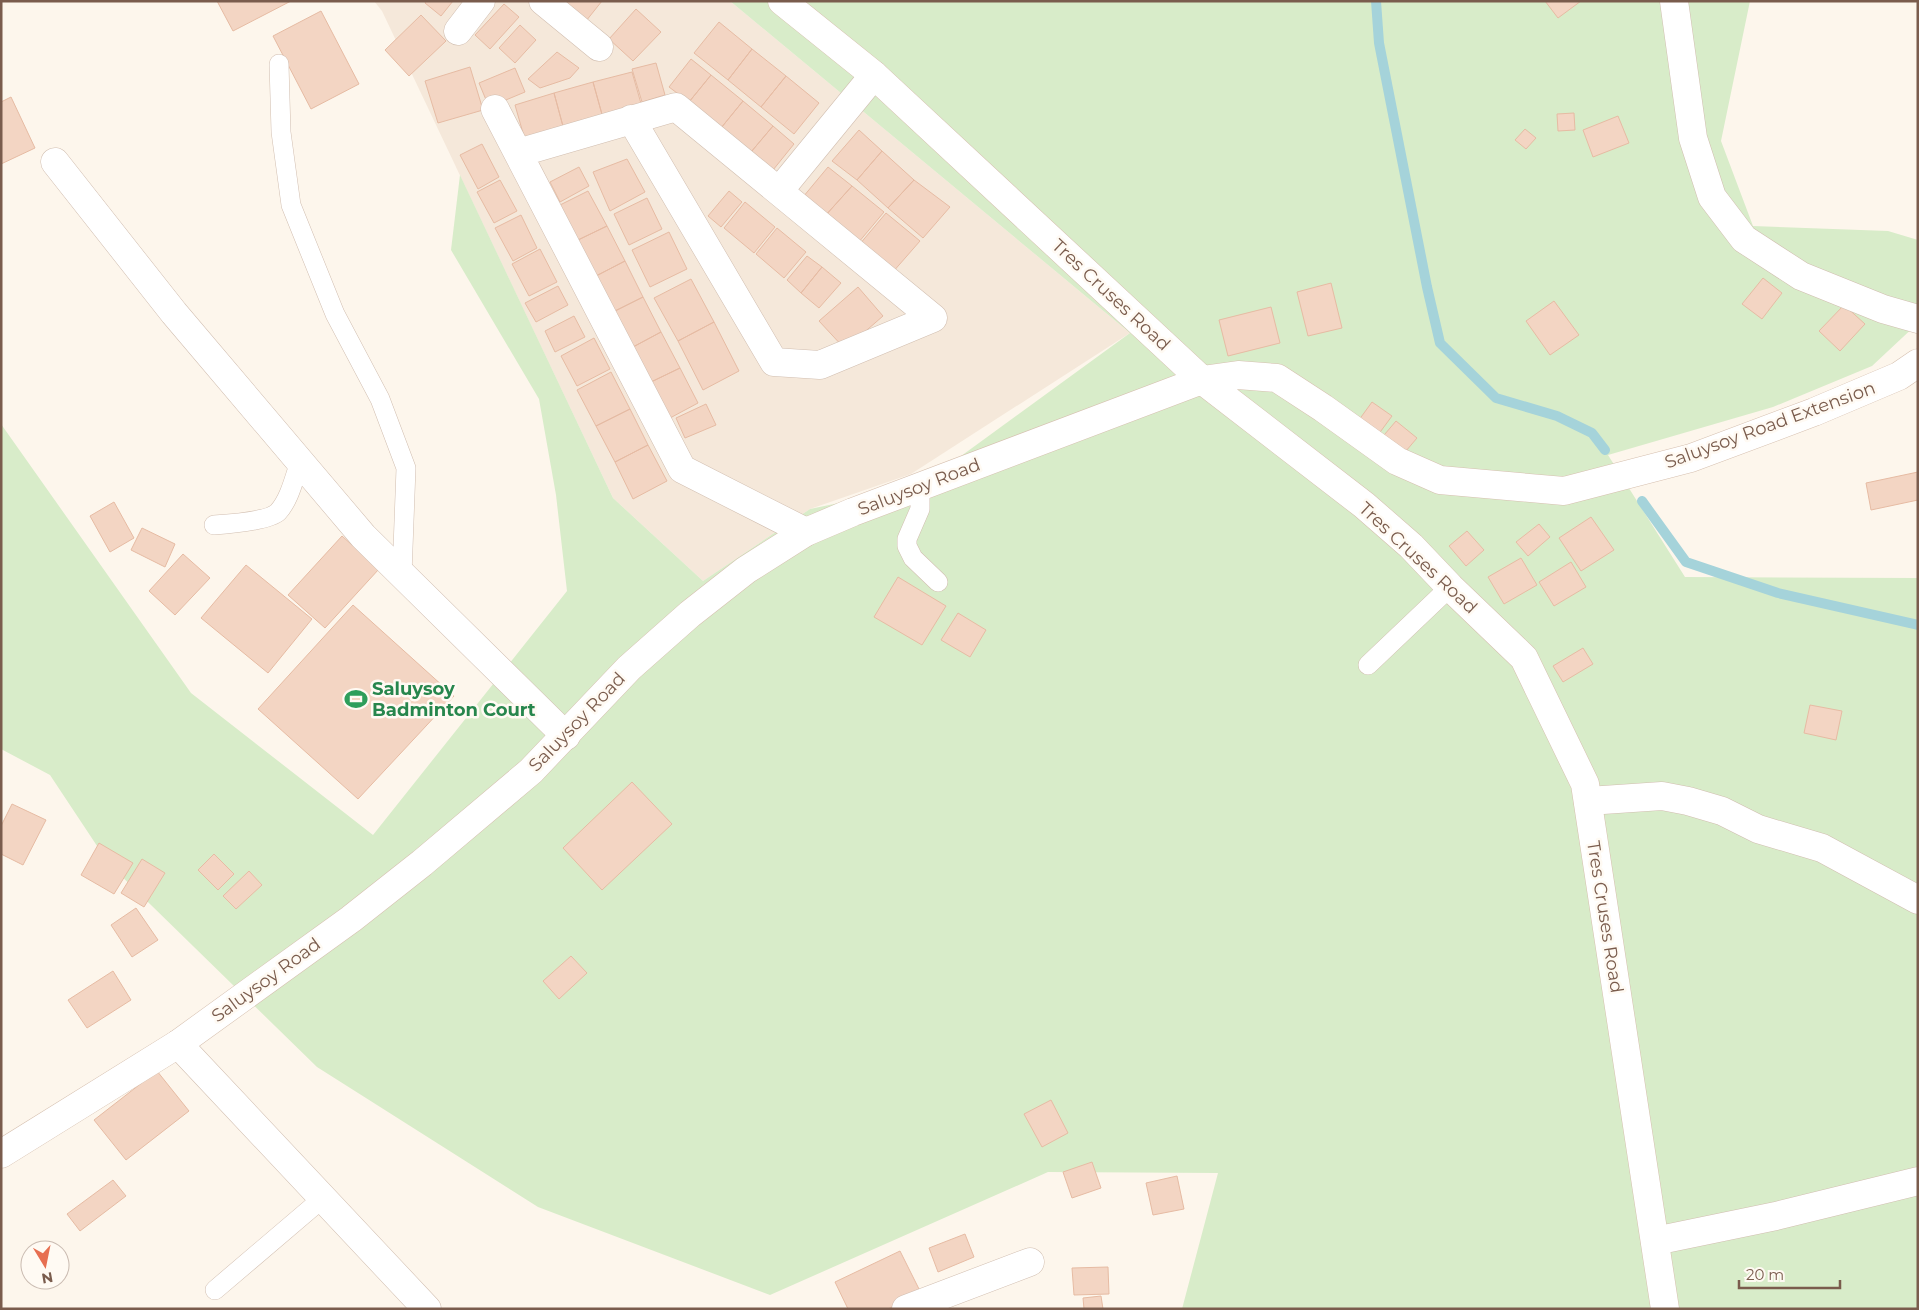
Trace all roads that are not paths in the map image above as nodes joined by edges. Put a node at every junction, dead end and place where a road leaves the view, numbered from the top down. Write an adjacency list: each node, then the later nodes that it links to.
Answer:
1 (480, 1): 5 (street)
2 (543, 1): 6 (street)
3 (782, 1): 8 (street, Tres Cruses Road)
4 (1674, 1): 14 (street)
5 (458, 31)
6 (598, 47)
7 (279, 64): 21 (lane)
8 (874, 76): 13 (street); 16 (street, Tres Cruses Road)
9 (495, 109): 11 (street)
10 (631, 120): 11 (street); 13 (street); 13 (street)
11 (518, 153): 20 (street)
12 (55, 162): 17 (street)
13 (779, 191)
14 (1918, 319)
15 (1918, 363): 16 (street, Saluysoy Road Extension)
16 (1202, 380): 18 (street, Saluysoy Road); 23 (street, Tres Cruses Road)
17 (300, 462): 19 (lane); 21 (street)
18 (920, 486): 20 (street, Saluysoy Road); 22 (lane)
19 (214, 526)
20 (806, 532): 25 (street, Saluysoy Road)
21 (402, 575): 25 (street)
22 (938, 582)
23 (1450, 587): 24 (lane); 26 (street, Tres Cruses Road)
24 (1368, 665)
25 (566, 736): 28 (street, Saluysoy Road)
26 (1588, 801): 27 (street); 32 (street, Tres Cruses Road)
27 (1918, 900)
28 (178, 1044): 29 (street, Saluysoy Road); 31 (street)
29 (1, 1154)
30 (1918, 1181): 32 (street)
31 (323, 1198): 34 (lane); 35 (street)
32 (1655, 1241): 37 (street, Tres Cruses Road)
33 (1030, 1262): 36 (street)
34 (215, 1290)
35 (427, 1309)
36 (906, 1309)
37 (1665, 1309)

